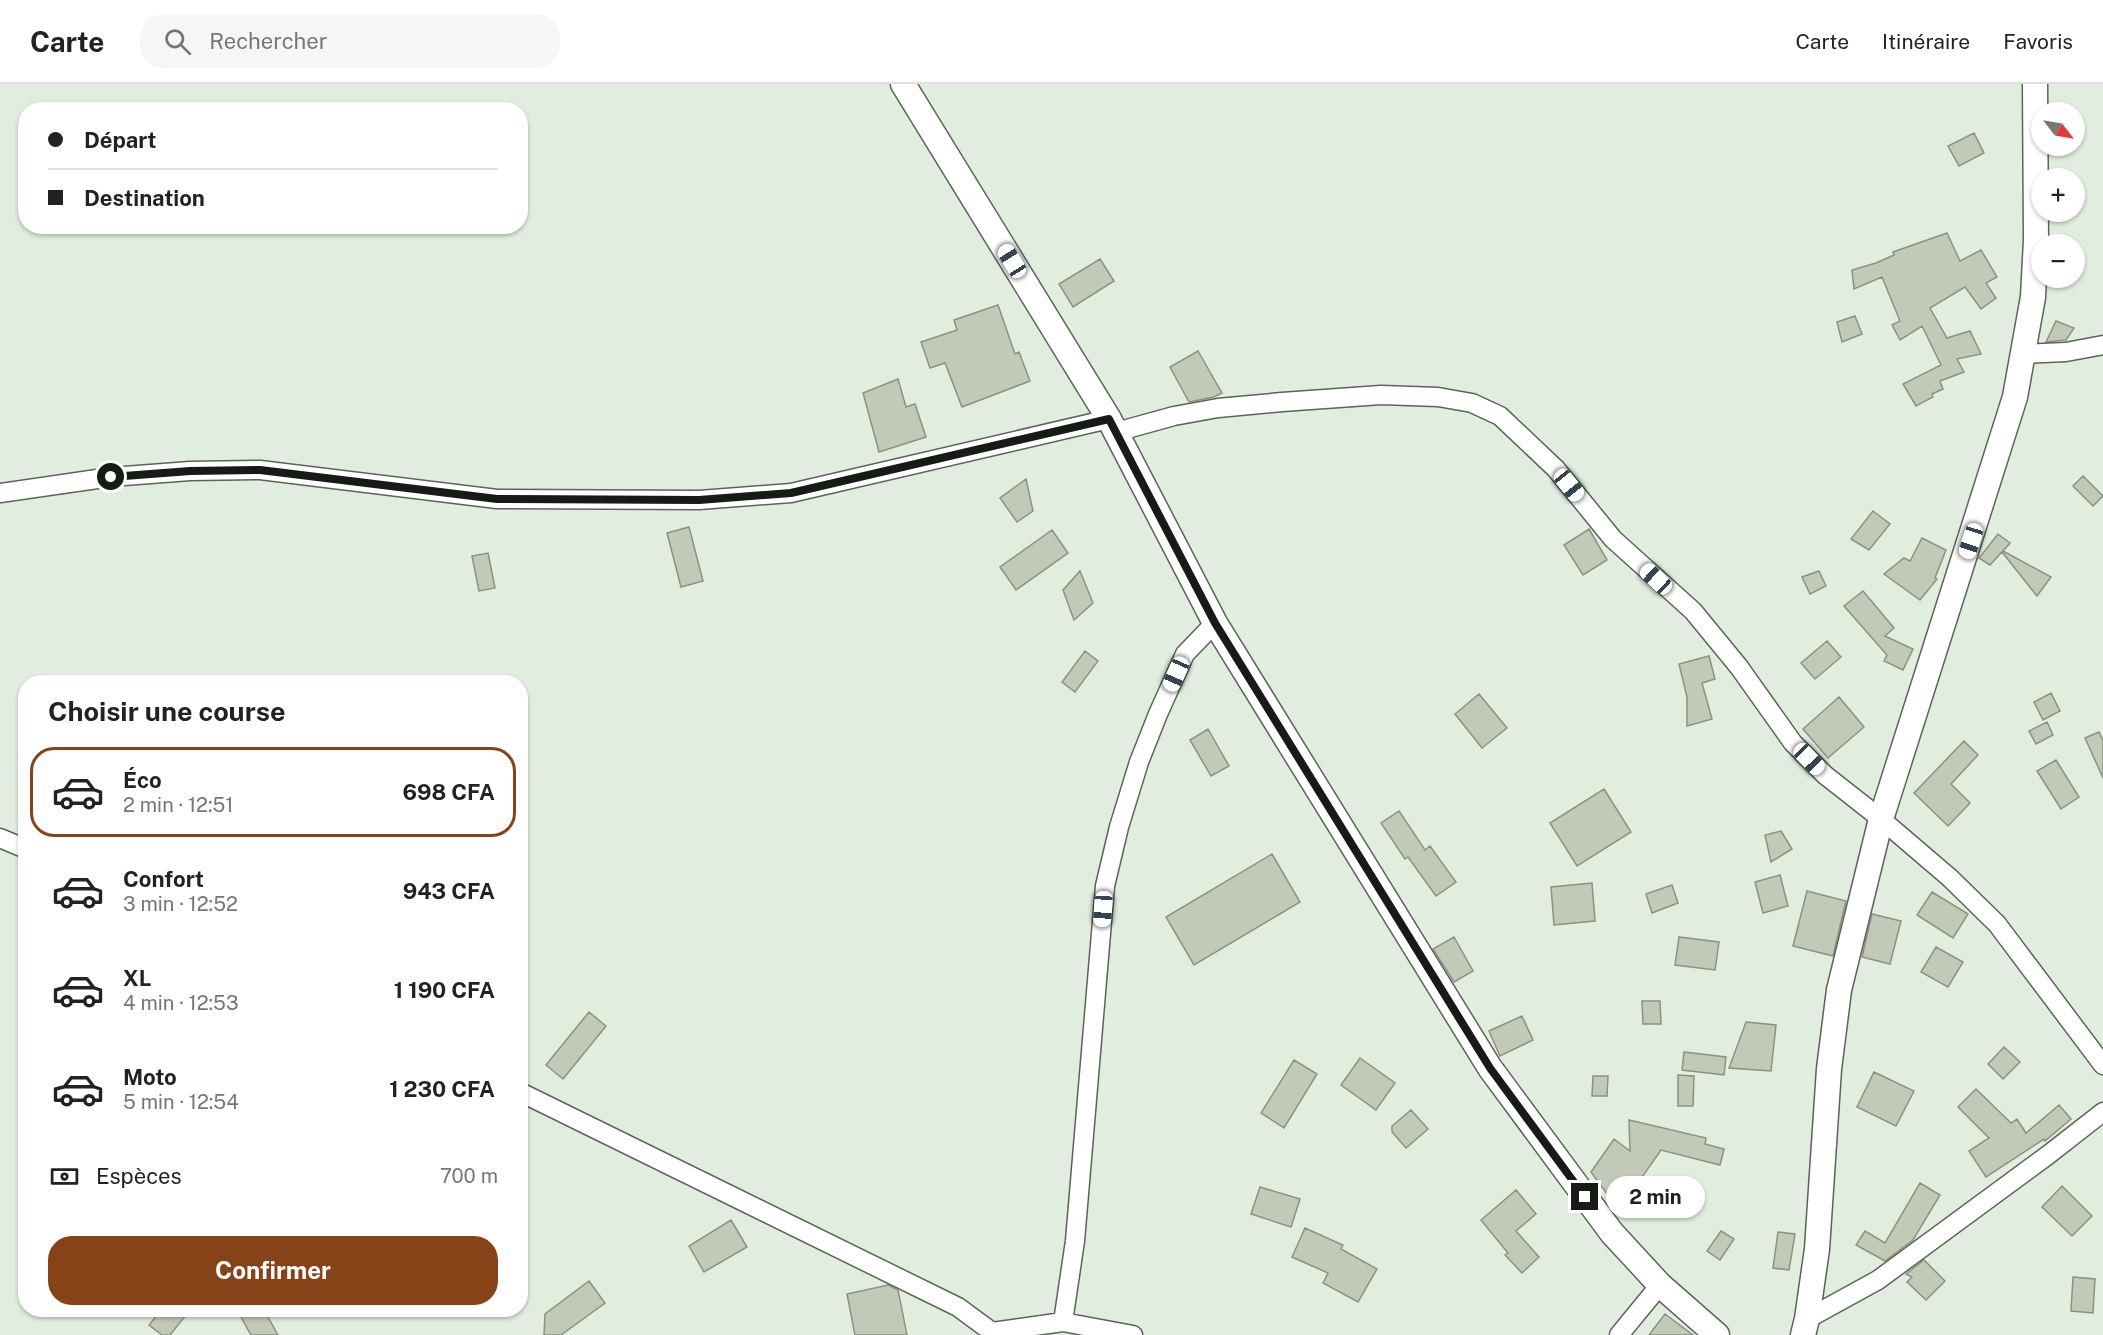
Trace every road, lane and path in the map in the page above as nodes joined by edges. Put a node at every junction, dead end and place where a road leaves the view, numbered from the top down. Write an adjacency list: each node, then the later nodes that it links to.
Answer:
1 (903, 84): 5 (main road)
2 (2035, 84): 4 (main road)
3 (2103, 345): 4 (street)
4 (2022, 354): 8 (main road)
5 (1112, 425): 6 (street); 7 (main road); 8 (street)
6 (0, 493)
7 (1215, 623): 14 (main road); 15 (street)
8 (1881, 819): 11 (street); 16 (main road)
9 (0, 838): 10 (street)
10 (18, 846)
11 (2103, 1065)
12 (528, 1096): 17 (street)
13 (2103, 1112): 16 (street)
14 (1660, 1285): 19 (street); 20 (main road)
15 (1063, 1322): 17 (street); 18 (street)
16 (1805, 1327)
17 (988, 1334)
18 (1133, 1335)
19 (1619, 1335)
20 (1717, 1335)

